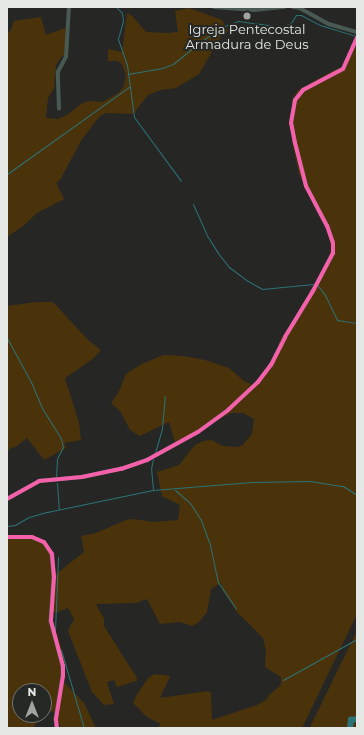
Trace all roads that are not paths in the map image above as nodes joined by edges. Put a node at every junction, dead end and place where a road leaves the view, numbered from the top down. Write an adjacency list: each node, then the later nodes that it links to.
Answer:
1 (69, 7): 7 (street)
2 (214, 7): 3 (street)
3 (286, 7)
4 (293, 7): 5 (street)
5 (357, 32)
6 (357, 38): 8 (street)
7 (59, 109)
8 (7, 499)
9 (7, 537): 10 (street)
10 (57, 728)

